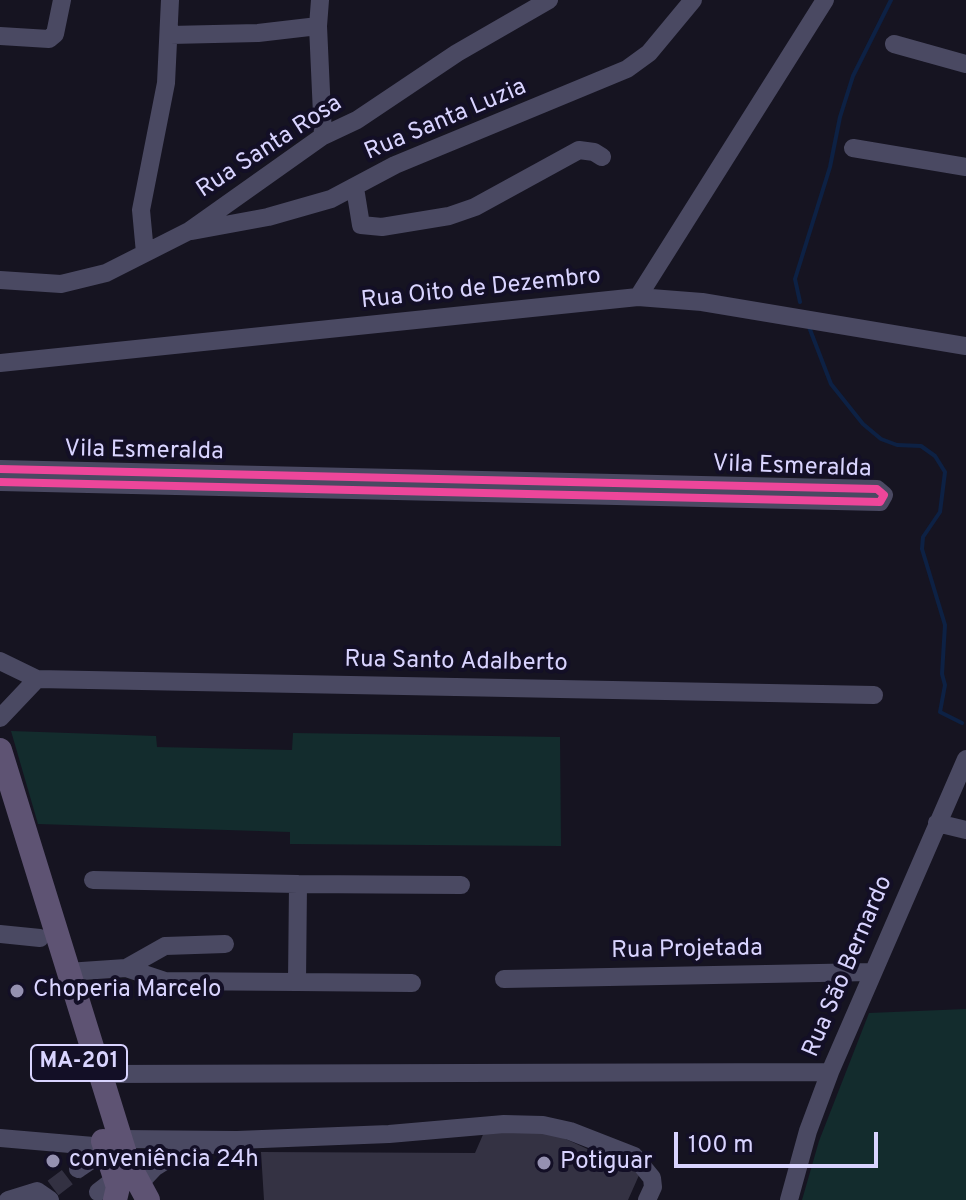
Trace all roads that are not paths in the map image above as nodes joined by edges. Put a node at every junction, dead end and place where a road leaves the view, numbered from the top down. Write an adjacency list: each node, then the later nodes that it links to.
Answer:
1 (62, 0): 9 (street)
2 (170, 0): 8 (street)
3 (320, 0): 7 (street)
4 (549, 0): 12 (street, Rua Santa Rosa)
5 (693, 0): 16 (street, Rua Santa Luzia)
6 (825, 0): 20 (street)
7 (318, 26): 8 (street); 12 (street)
8 (170, 35): 18 (street)
9 (0, 36)
10 (894, 44): 11 (street)
11 (966, 64)
12 (323, 136): 17 (street, Rua Santa Rosa)
13 (853, 148): 15 (street)
14 (602, 157): 16 (street)
15 (966, 167)
16 (355, 188): 17 (street, Rua Santa Luzia)
17 (189, 231): 18 (street, Rua Santa Rosa)
18 (145, 253): 19 (street, Rua Santa Rosa)
19 (0, 280)
20 (638, 297): 21 (street, Rua Oito de Dezembro); 22 (street, Rua Oito de Dezembro)
21 (966, 346)
22 (0, 363)
23 (0, 469): 24 (street, Vila Esmeralda)
24 (105, 478): 25 (street, Vila Esmeralda); 26 (street, Vila Esmeralda)
25 (0, 482)
26 (408, 484): 26 (street, Vila Esmeralda)
27 (0, 661): 28 (street, Rua Santo Adalberto)
28 (37, 679): 29 (street, Rua Santo Adalberto); 30 (street)
29 (874, 695)
30 (0, 718)
31 (0, 750): 43 (main road, MA-201)
32 (966, 759): 34 (street, Rua São Bernardo)
33 (0, 803): 40 (main road, MA-201)
34 (937, 823): 35 (street); 44 (street, Rua São Bernardo)
35 (966, 830)
36 (93, 880): 37 (street)
37 (298, 884): 38 (street); 46 (street)
38 (461, 885)
39 (0, 934): 40 (street)
40 (40, 938): 52 (main road, MA-201)
41 (225, 944): 42 (street)
42 (126, 968): 43 (street); 46 (street)
43 (67, 972): 49 (main road, MA-201)
44 (871, 972): 45 (street, Rua Projetada); 48 (street, Rua São Bernardo)
45 (504, 979)
46 (297, 982): 47 (street)
47 (412, 983)
48 (830, 1072): 49 (street); 58 (street, Rua São Bernardo)
49 (100, 1074): 52 (main road, MA-201)
50 (0, 1138): 52 (street)
51 (237, 1140): 52 (street); 54 (street); 57 (street)
52 (111, 1145): 53 (street); 54 (main road, MA-201)
53 (78, 1169)
54 (123, 1186)
55 (49, 1194): 56 (street)
56 (8, 1200)
57 (647, 1200)
58 (789, 1200)

